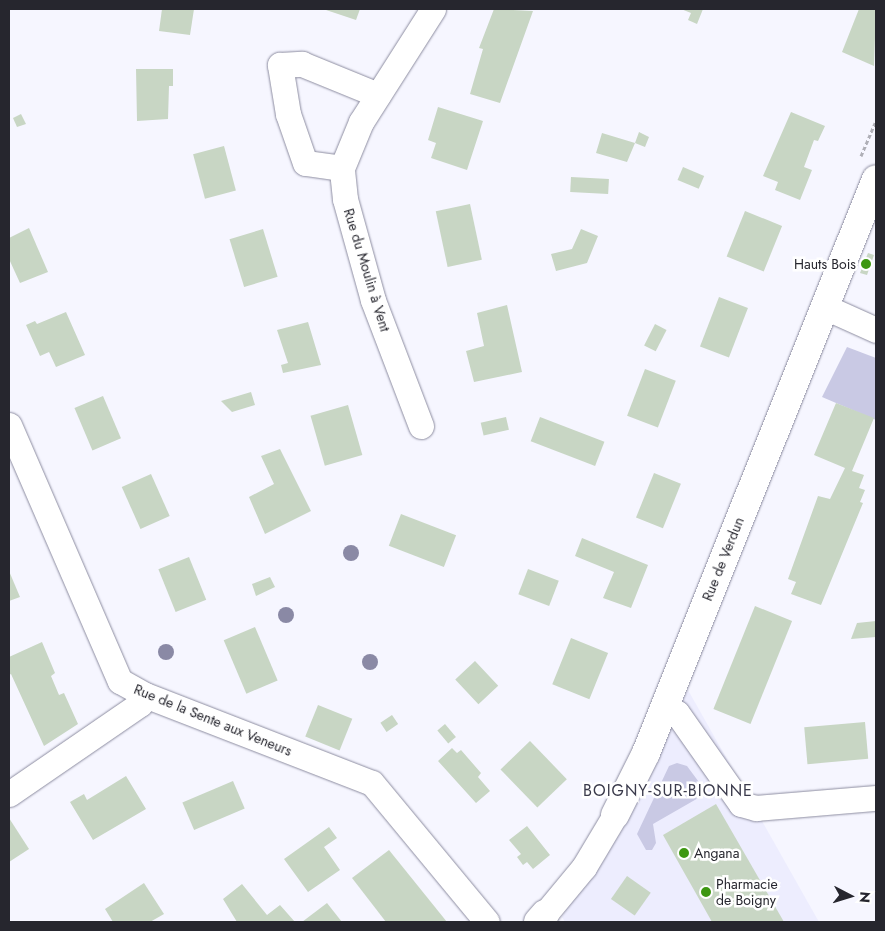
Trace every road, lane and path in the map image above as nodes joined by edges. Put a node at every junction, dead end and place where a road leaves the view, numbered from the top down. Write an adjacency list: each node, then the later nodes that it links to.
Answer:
1 (433, 9): 2 (street, Rue du Moulin à Vent)
2 (378, 95): 3 (street, Rue du Moulin à Vent); 3 (street)
3 (342, 168): 8 (street, Rue du Moulin à Vent)
4 (876, 179): 5 (street, Rue de Verdun)
5 (825, 307): 6 (street); 10 (street, Rue de Verdun)
6 (876, 330)
7 (9, 425): 9 (street, Rue de la Sente aux Veneurs)
8 (420, 426)
9 (145, 695): 11 (street); 15 (street, Rue de la Sente aux Veneurs)
10 (664, 707): 12 (street); 13 (street, Rue de Verdun)
11 (9, 794)
12 (876, 798)
13 (615, 815): 14 (street, Rue de Verdun)
14 (542, 918)
15 (486, 922)

